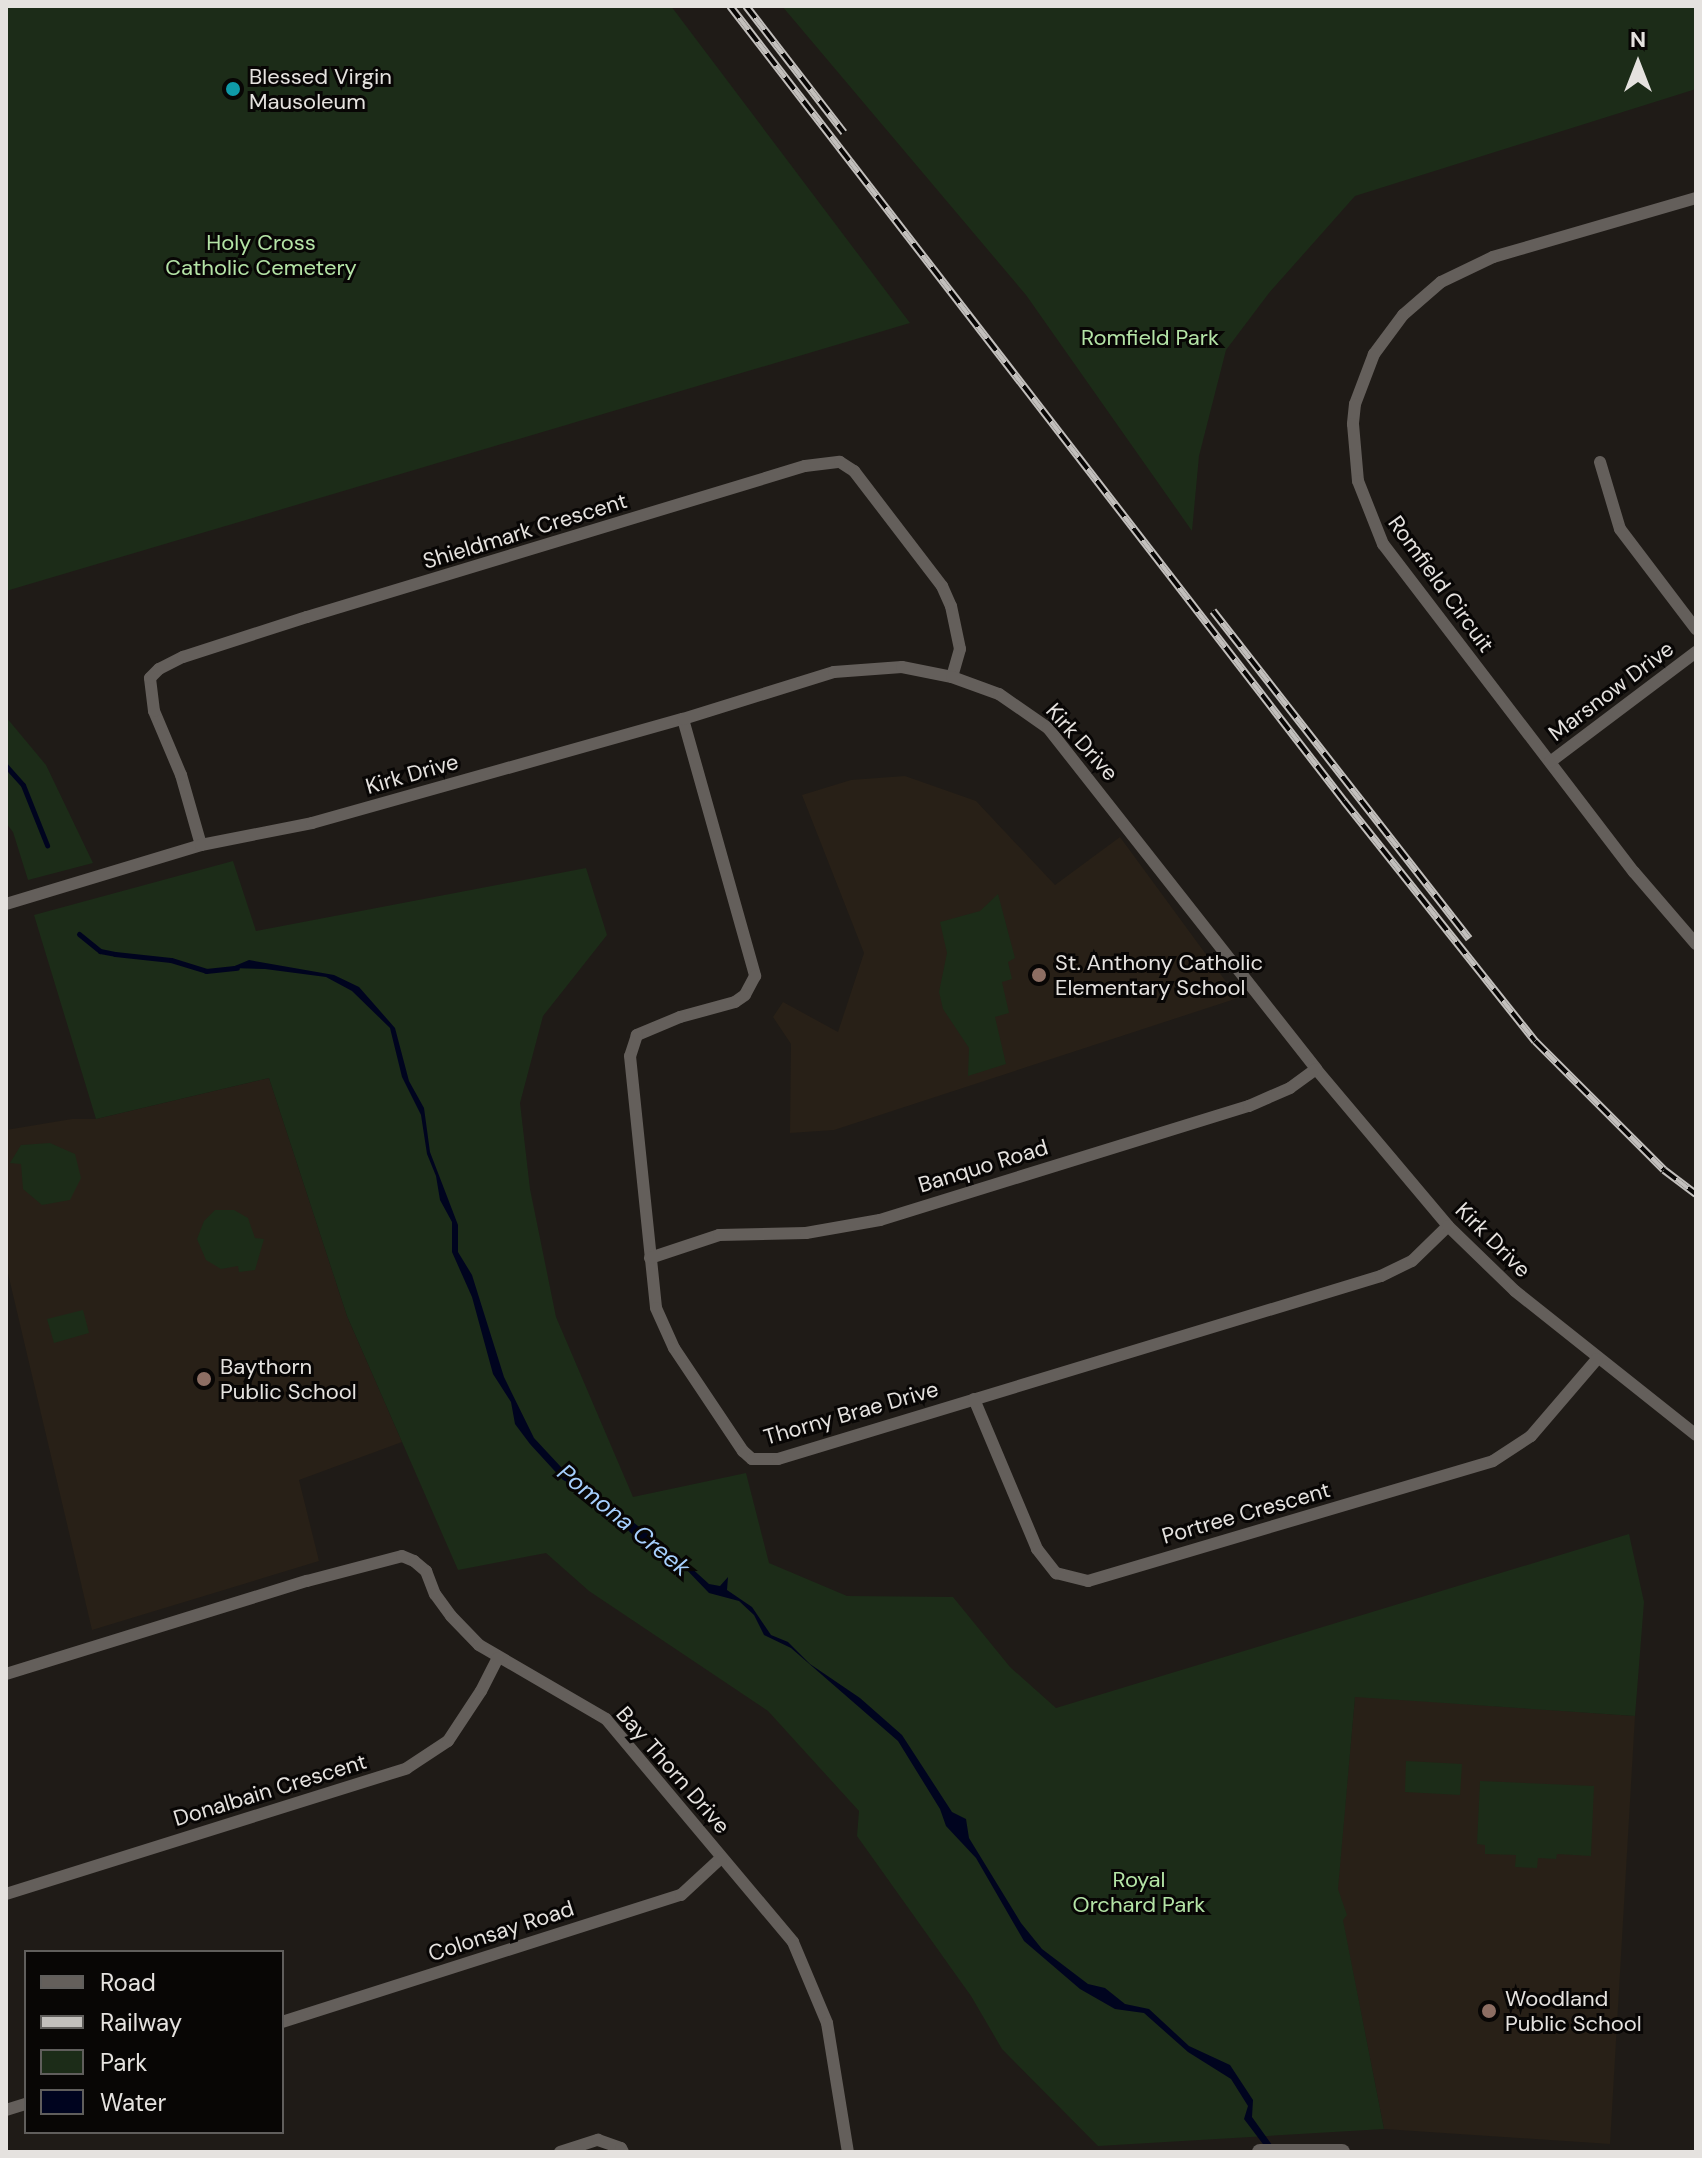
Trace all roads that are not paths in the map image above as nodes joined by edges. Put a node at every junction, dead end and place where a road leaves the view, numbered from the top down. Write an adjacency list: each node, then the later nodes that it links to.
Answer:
1 (1696, 198): 7 (street, Romfield Circuit)
2 (1600, 462): 3 (street)
3 (1696, 629)
4 (1696, 652): 7 (street, Marsnow Drive)
5 (952, 677): 6 (street, Kirk Drive); 8 (street, Shieldmark Crescent); 13 (street, Kirk Drive)
6 (683, 719): 8 (street, Kirk Drive); 15 (street, Thorny Brae Drive)
7 (1550, 762): 11 (street, Romfield Circuit)
8 (201, 845): 9 (street, Kirk Drive)
9 (6, 904)
10 (1696, 923): 11 (street)
11 (1685, 932): 12 (street, Romfield Circuit)
12 (1696, 944)
13 (1316, 1069): 14 (street, Kirk Drive); 15 (street, Banquo Road)
14 (1448, 1226): 16 (street, Kirk Drive); 17 (street, Thorny Brae Drive)
15 (650, 1258): 17 (street, Thorny Brae Drive)
16 (1597, 1359): 17 (street, Portree Crescent); 18 (street, Kirk Drive)
17 (974, 1399)
18 (1696, 1435)
19 (498, 1658): 20 (street, Bay Thorn Drive); 21 (street, Bay Thorn Drive); 22 (street, Donalbain Crescent)
20 (6, 1674)
21 (721, 1858): 23 (street, Colonsay Road); 26 (street, Bay Thorn Drive)
22 (6, 1894)
23 (284, 2021)
24 (560, 2152): 25 (street)
25 (623, 2152)
26 (848, 2152)
27 (1260, 2152): 28 (street)
28 (1342, 2152)

